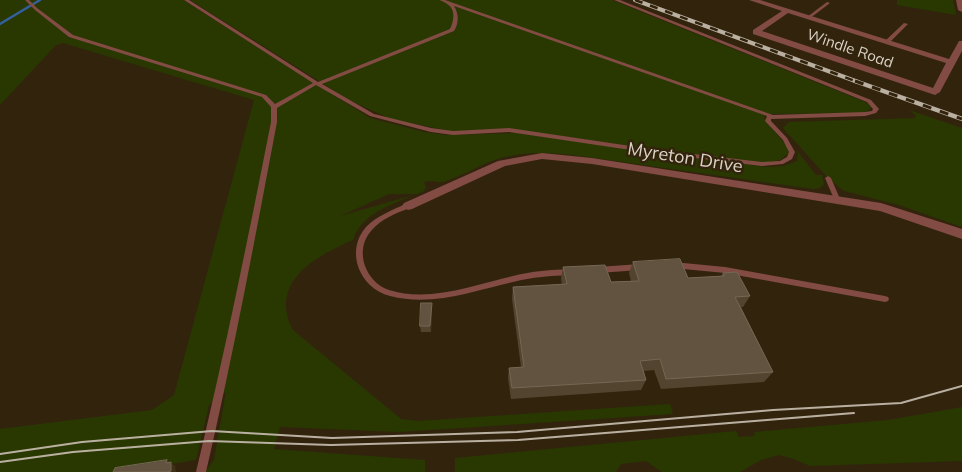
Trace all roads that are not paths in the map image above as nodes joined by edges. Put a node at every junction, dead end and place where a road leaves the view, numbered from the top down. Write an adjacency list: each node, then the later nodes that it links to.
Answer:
1 (27, 0): 17 (lane)
2 (186, 0): 16 (lane)
3 (441, 0): 7 (lane)
4 (616, 0): 18 (lane)
5 (752, 0): 10 (street)
6 (960, 0): 9 (street)
7 (447, 2): 16 (lane); 18 (lane)
8 (828, 3): 11 (lane)
9 (962, 10)
10 (787, 11): 11 (street); 15 (street, Windle Road)
11 (808, 18): 13 (street)
12 (906, 24): 13 (lane)
13 (887, 42): 15 (street)
14 (962, 44): 15 (street)
15 (952, 62)
16 (316, 84): 17 (lane); 18 (lane)
17 (274, 107): 28 (lane)
18 (771, 116)
19 (828, 178): 20 (lane)
20 (837, 199): 21 (street, Myreton Drive); 22 (street, Myreton Drive)
21 (408, 206): 26 (lane)
22 (962, 234)
23 (650, 266): 25 (lane)
24 (660, 266): 27 (lane)
25 (585, 271)
26 (575, 272)
27 (885, 300)
28 (201, 472)

